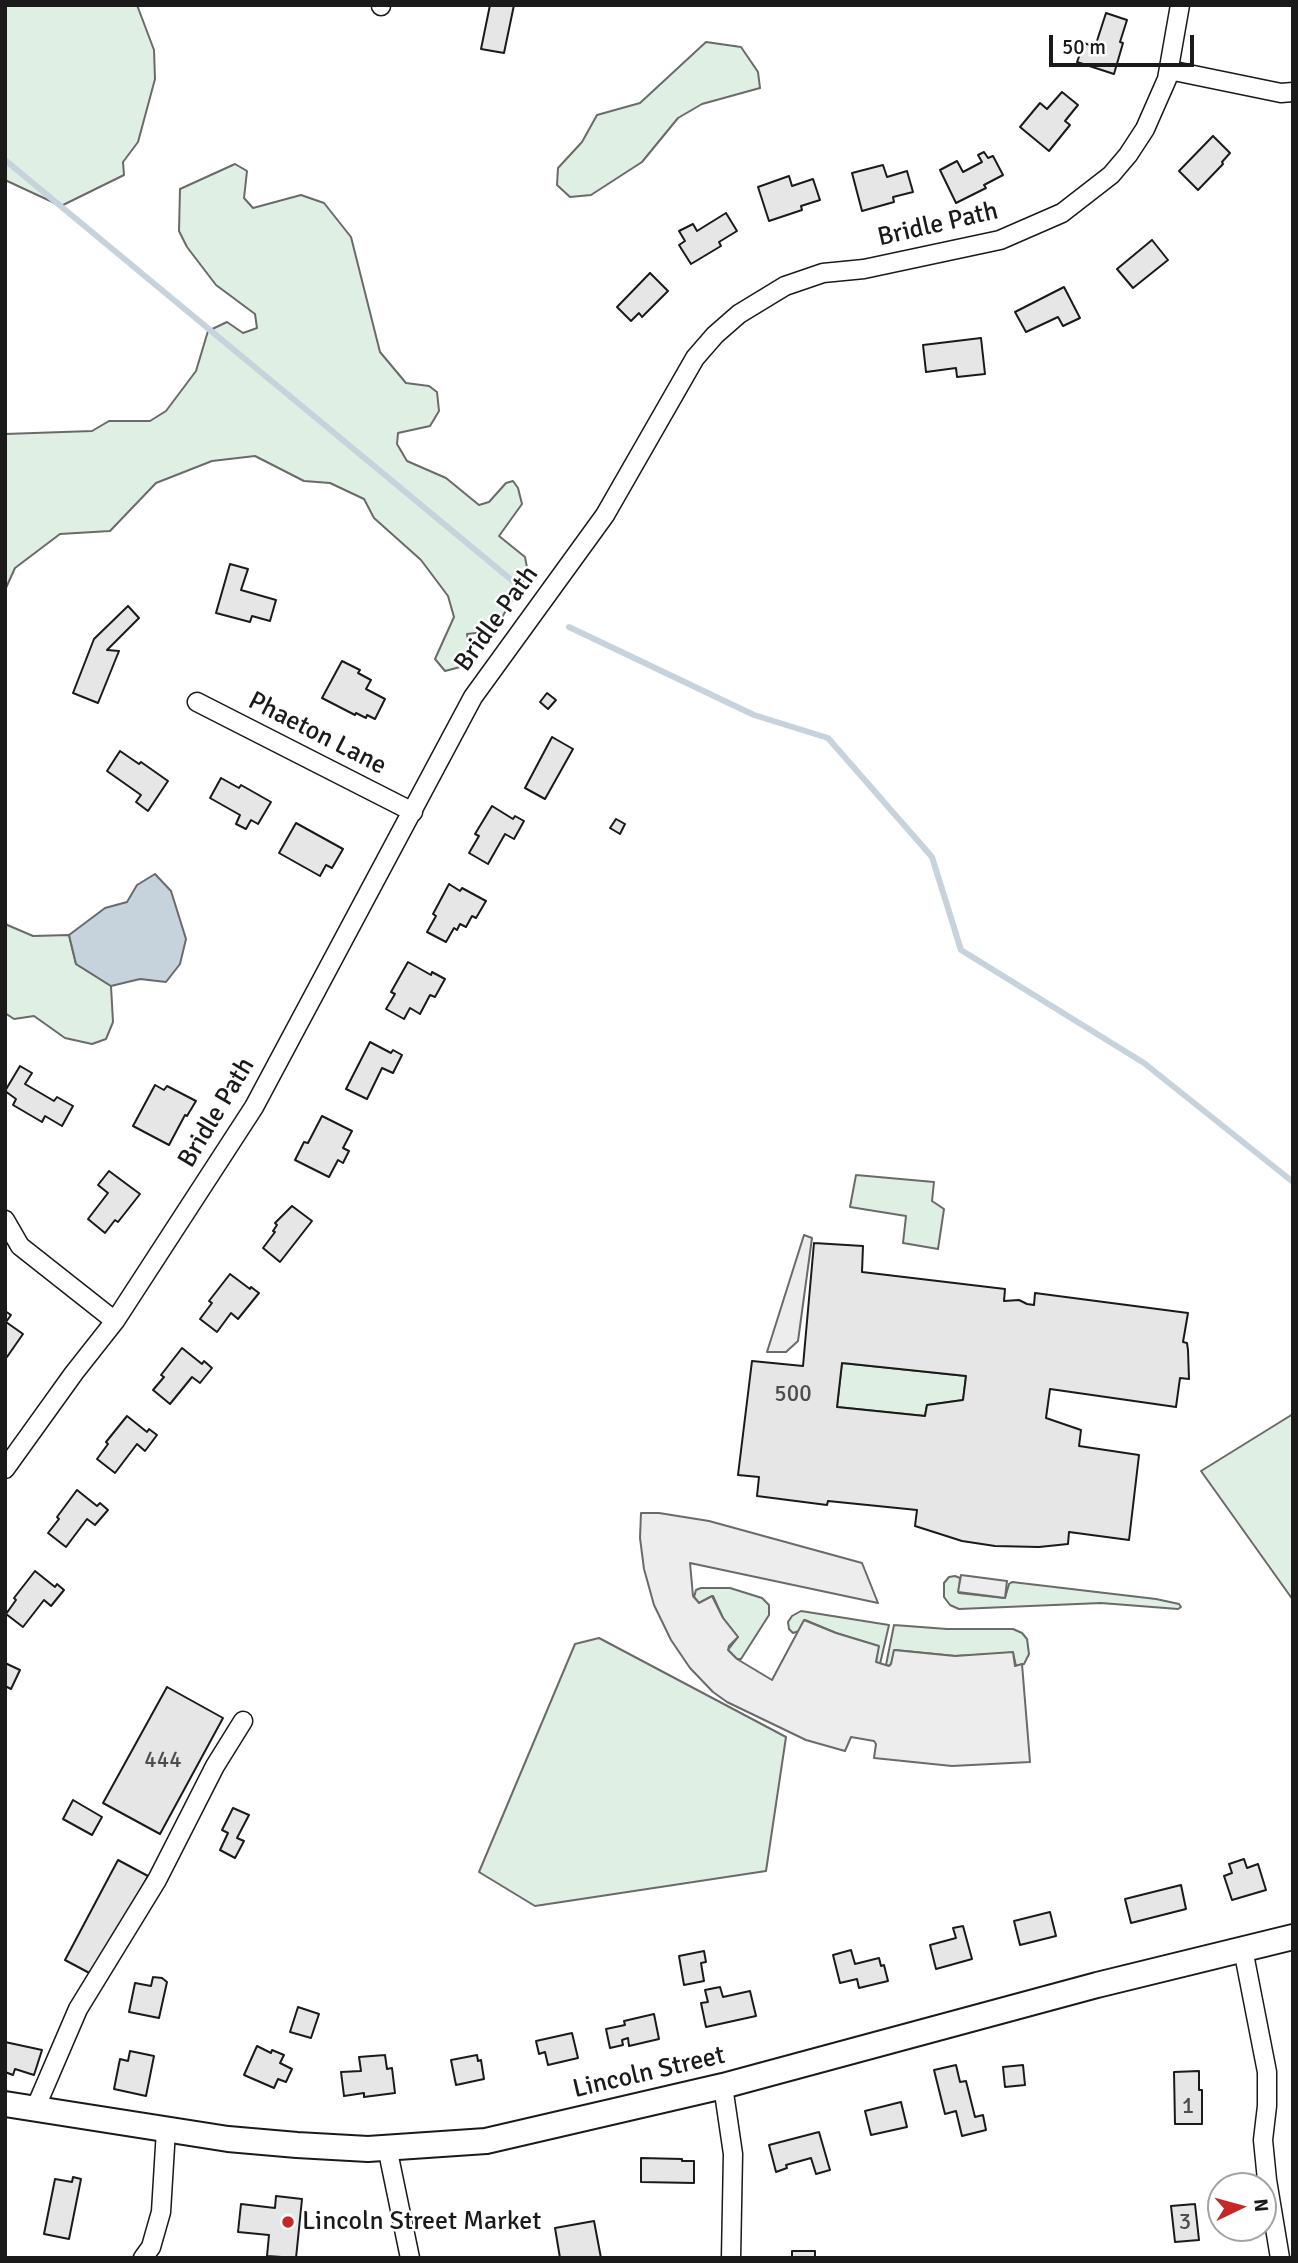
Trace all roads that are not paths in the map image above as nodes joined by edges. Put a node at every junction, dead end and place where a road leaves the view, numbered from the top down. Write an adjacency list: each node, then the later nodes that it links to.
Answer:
1 (1180, 5): 2 (street, Bridle Path)
2 (1169, 69): 3 (street); 5 (street, Bridle Path)
3 (1293, 92)
4 (197, 702): 5 (street, Phaeton Lane)
5 (413, 812): 7 (street, Bridle Path)
6 (5, 1220): 7 (street)
7 (116, 1321): 8 (street, Bridle Path)
8 (5, 1469)
9 (243, 1721): 14 (street)
10 (1293, 1937): 11 (main road, Lincoln Street)
11 (1242, 1949): 12 (main road, Lincoln Street); 20 (street)
12 (723, 2086): 16 (main road, Lincoln Street); 19 (street)
13 (5, 2104): 14 (main road, Lincoln Street)
14 (36, 2109): 15 (main road, Lincoln Street)
15 (166, 2130): 16 (main road, Lincoln Street); 17 (street)
16 (387, 2147): 18 (street)
17 (143, 2258)
18 (410, 2258)
19 (731, 2258)
20 (1280, 2258)

